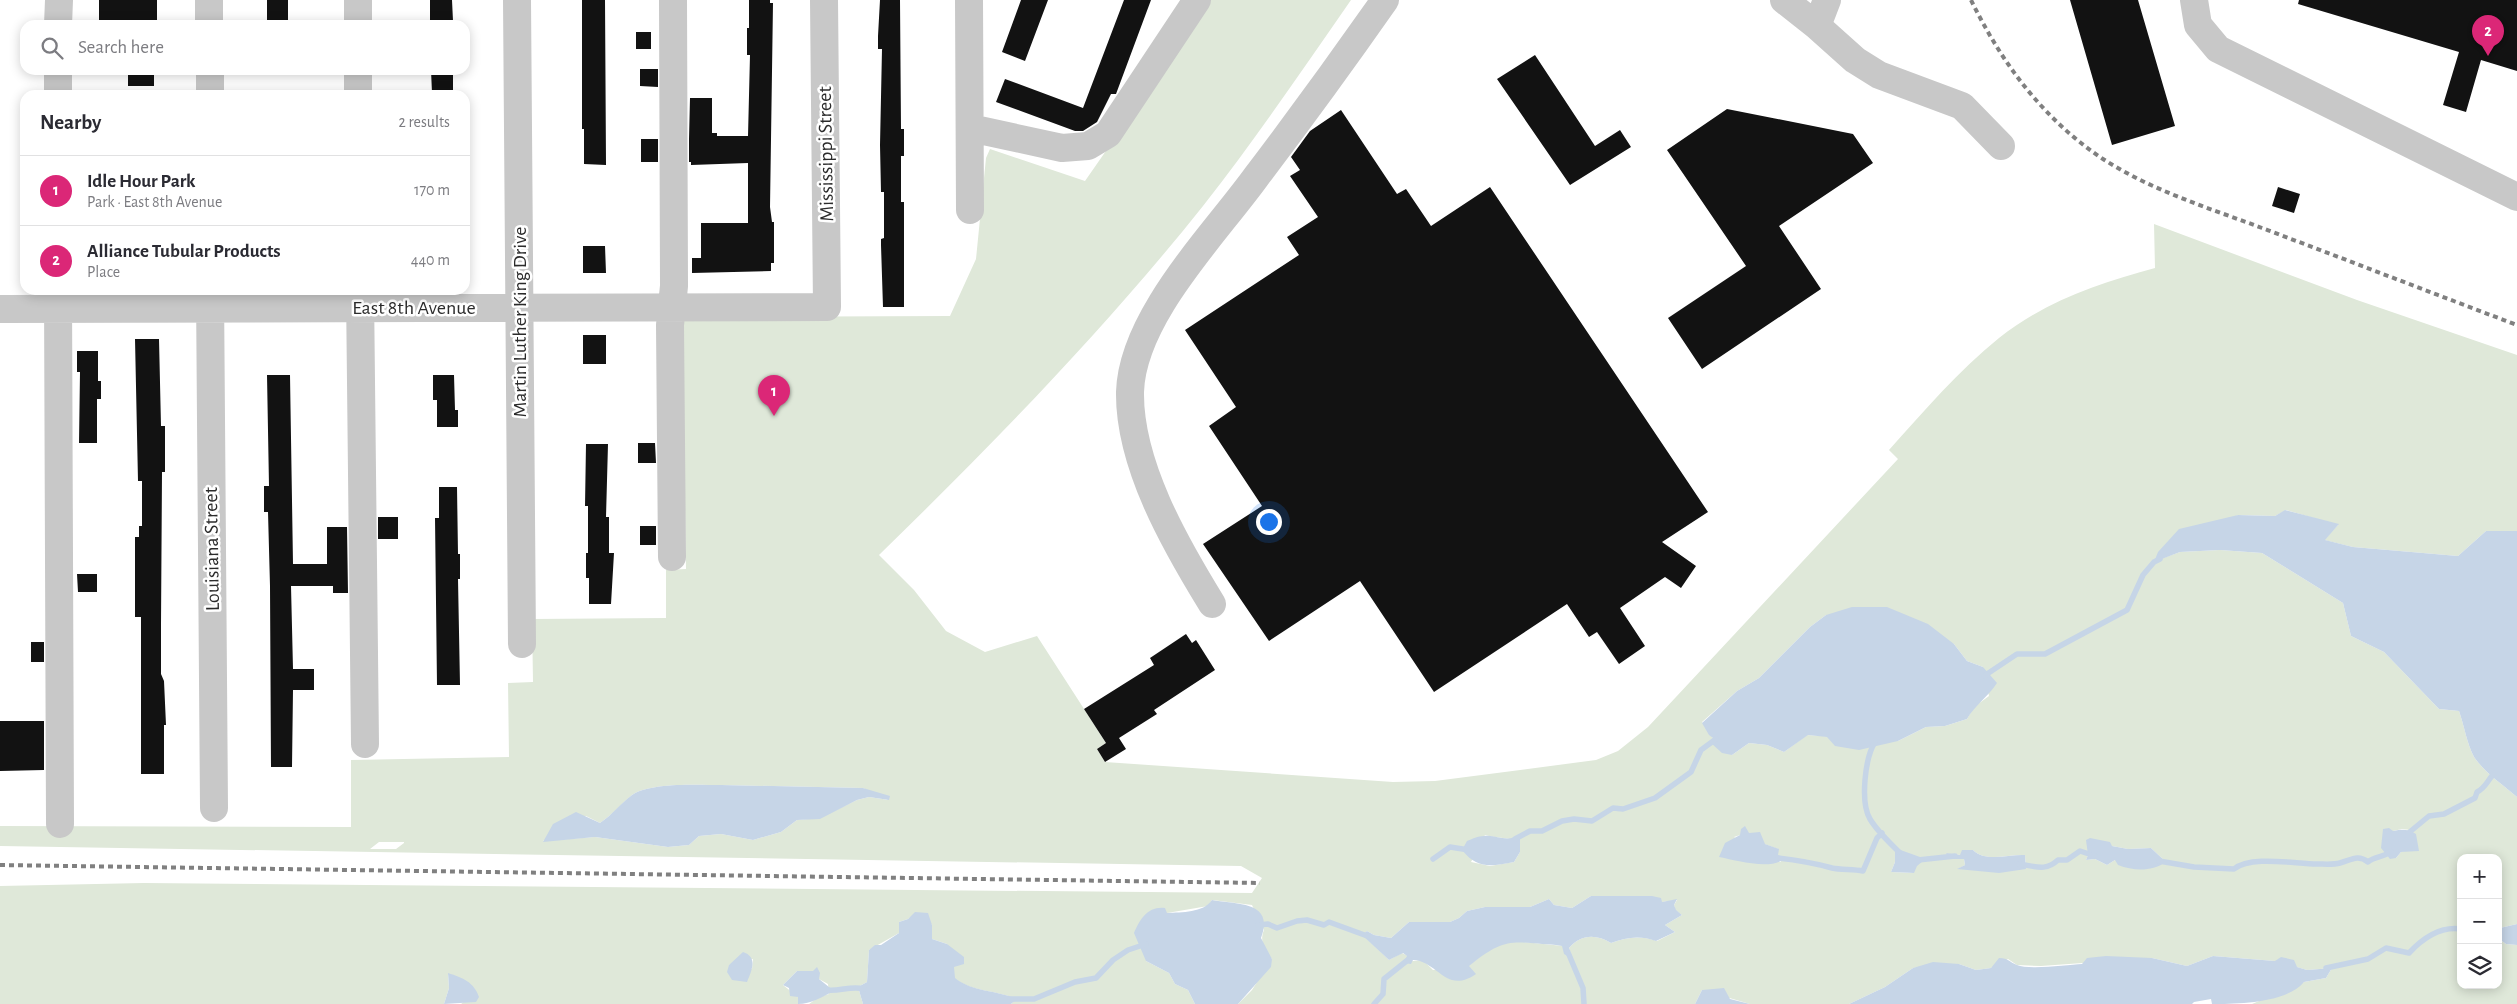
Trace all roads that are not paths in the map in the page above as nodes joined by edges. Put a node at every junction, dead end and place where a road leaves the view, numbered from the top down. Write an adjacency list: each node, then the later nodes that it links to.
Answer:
1 (59, 0): 13 (street)
2 (210, 0): 14 (street)
3 (358, 0): 15 (street)
4 (517, 0): 32 (street, Martin Luther King Drive)
5 (673, 0): 33 (street)
6 (824, 0): 30 (street, Mississippi Street)
7 (969, 0): 23 (street)
8 (1197, 0): 23 (street)
9 (1384, 0): 35 (street)
10 (1784, 0): 16 (street)
11 (1827, 0): 16 (street)
12 (2194, 0): 25 (street)
13 (58, 20)
14 (210, 20)
15 (358, 20)
16 (1817, 26): 24 (street)
17 (58, 75): 20 (street)
18 (210, 75): 21 (street)
19 (358, 75): 22 (street)
20 (58, 90)
21 (210, 90)
22 (358, 90)
23 (970, 128): 26 (street)
24 (2001, 146)
25 (2517, 197)
26 (970, 210)
27 (58, 299): 28 (street, East 8th Avenue); 31 (street, East 8th Avenue); 39 (street)
28 (210, 299): 29 (street, East 8th Avenue); 38 (street, Louisiana Street)
29 (360, 299): 32 (street, East 8th Avenue); 37 (street)
30 (827, 307): 33 (street, East 8th Avenue)
31 (0, 308)
32 (520, 308): 33 (street, East 8th Avenue); 36 (street, Martin Luther King Drive)
33 (672, 308): 34 (street)
34 (672, 557)
35 (1212, 604)
36 (522, 644)
37 (365, 744)
38 (214, 808)
39 (60, 824)

